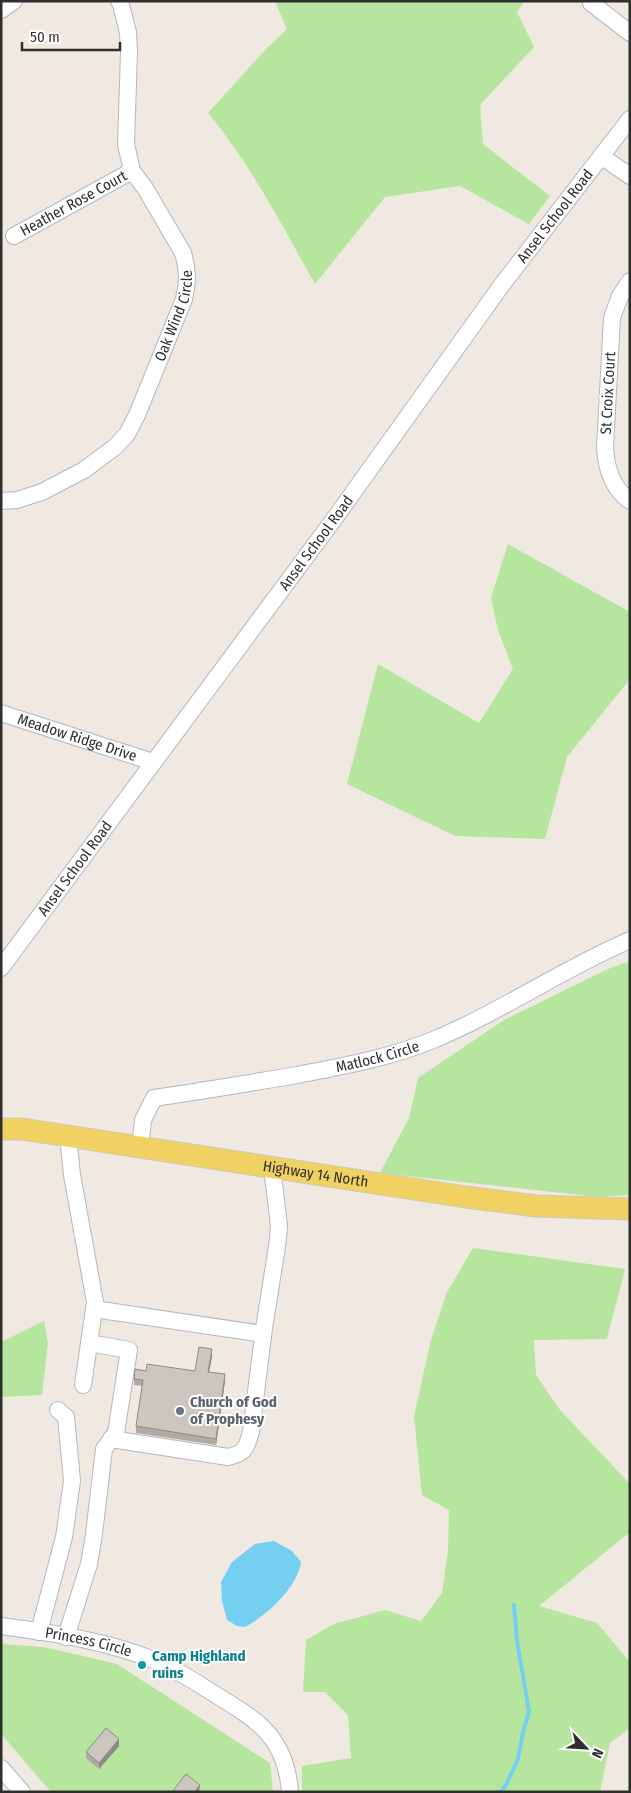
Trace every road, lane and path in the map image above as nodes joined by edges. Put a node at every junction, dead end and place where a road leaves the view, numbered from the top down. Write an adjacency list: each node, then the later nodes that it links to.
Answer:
1 (14, 1): 4 (street)
2 (123, 2): 8 (street, Oak Wind Circle)
3 (591, 3): 5 (street)
4 (1, 10)
5 (630, 33)
6 (630, 119): 7 (street, Ansel School Road)
7 (601, 156): 9 (street); 15 (street, Ansel School Road)
8 (132, 171): 10 (street, Heather Rose Court); 12 (street, Oak Wind Circle)
9 (630, 176)
10 (14, 236)
11 (630, 281): 13 (street, St Croix Court)
12 (1, 501)
13 (630, 501)
14 (1, 713): 15 (street, Meadow Ridge Drive)
15 (153, 762): 17 (street, Ansel School Road)
16 (630, 940): 20 (street, Matlock Circle)
17 (1, 968)
18 (1, 1129): 19 (main road, Highway 14 North)
19 (68, 1136): 20 (main road, Highway 14 North); 23 (street)
20 (140, 1147): 21 (main road, Highway 14 North)
21 (272, 1167): 22 (main road, Highway 14 North); 24 (street)
22 (630, 1209)
23 (94, 1309): 24 (street); 25 (street)
24 (263, 1334): 28 (street)
25 (89, 1343): 26 (street); 28 (street)
26 (83, 1385)
27 (58, 1410): 30 (street)
28 (111, 1439): 31 (street)
29 (1, 1626): 30 (street, Princess Circle)
30 (39, 1632): 31 (street, Princess Circle)
31 (66, 1637): 34 (street, Princess Circle)
32 (1, 1768): 33 (street)
33 (22, 1792)
34 (290, 1792)

